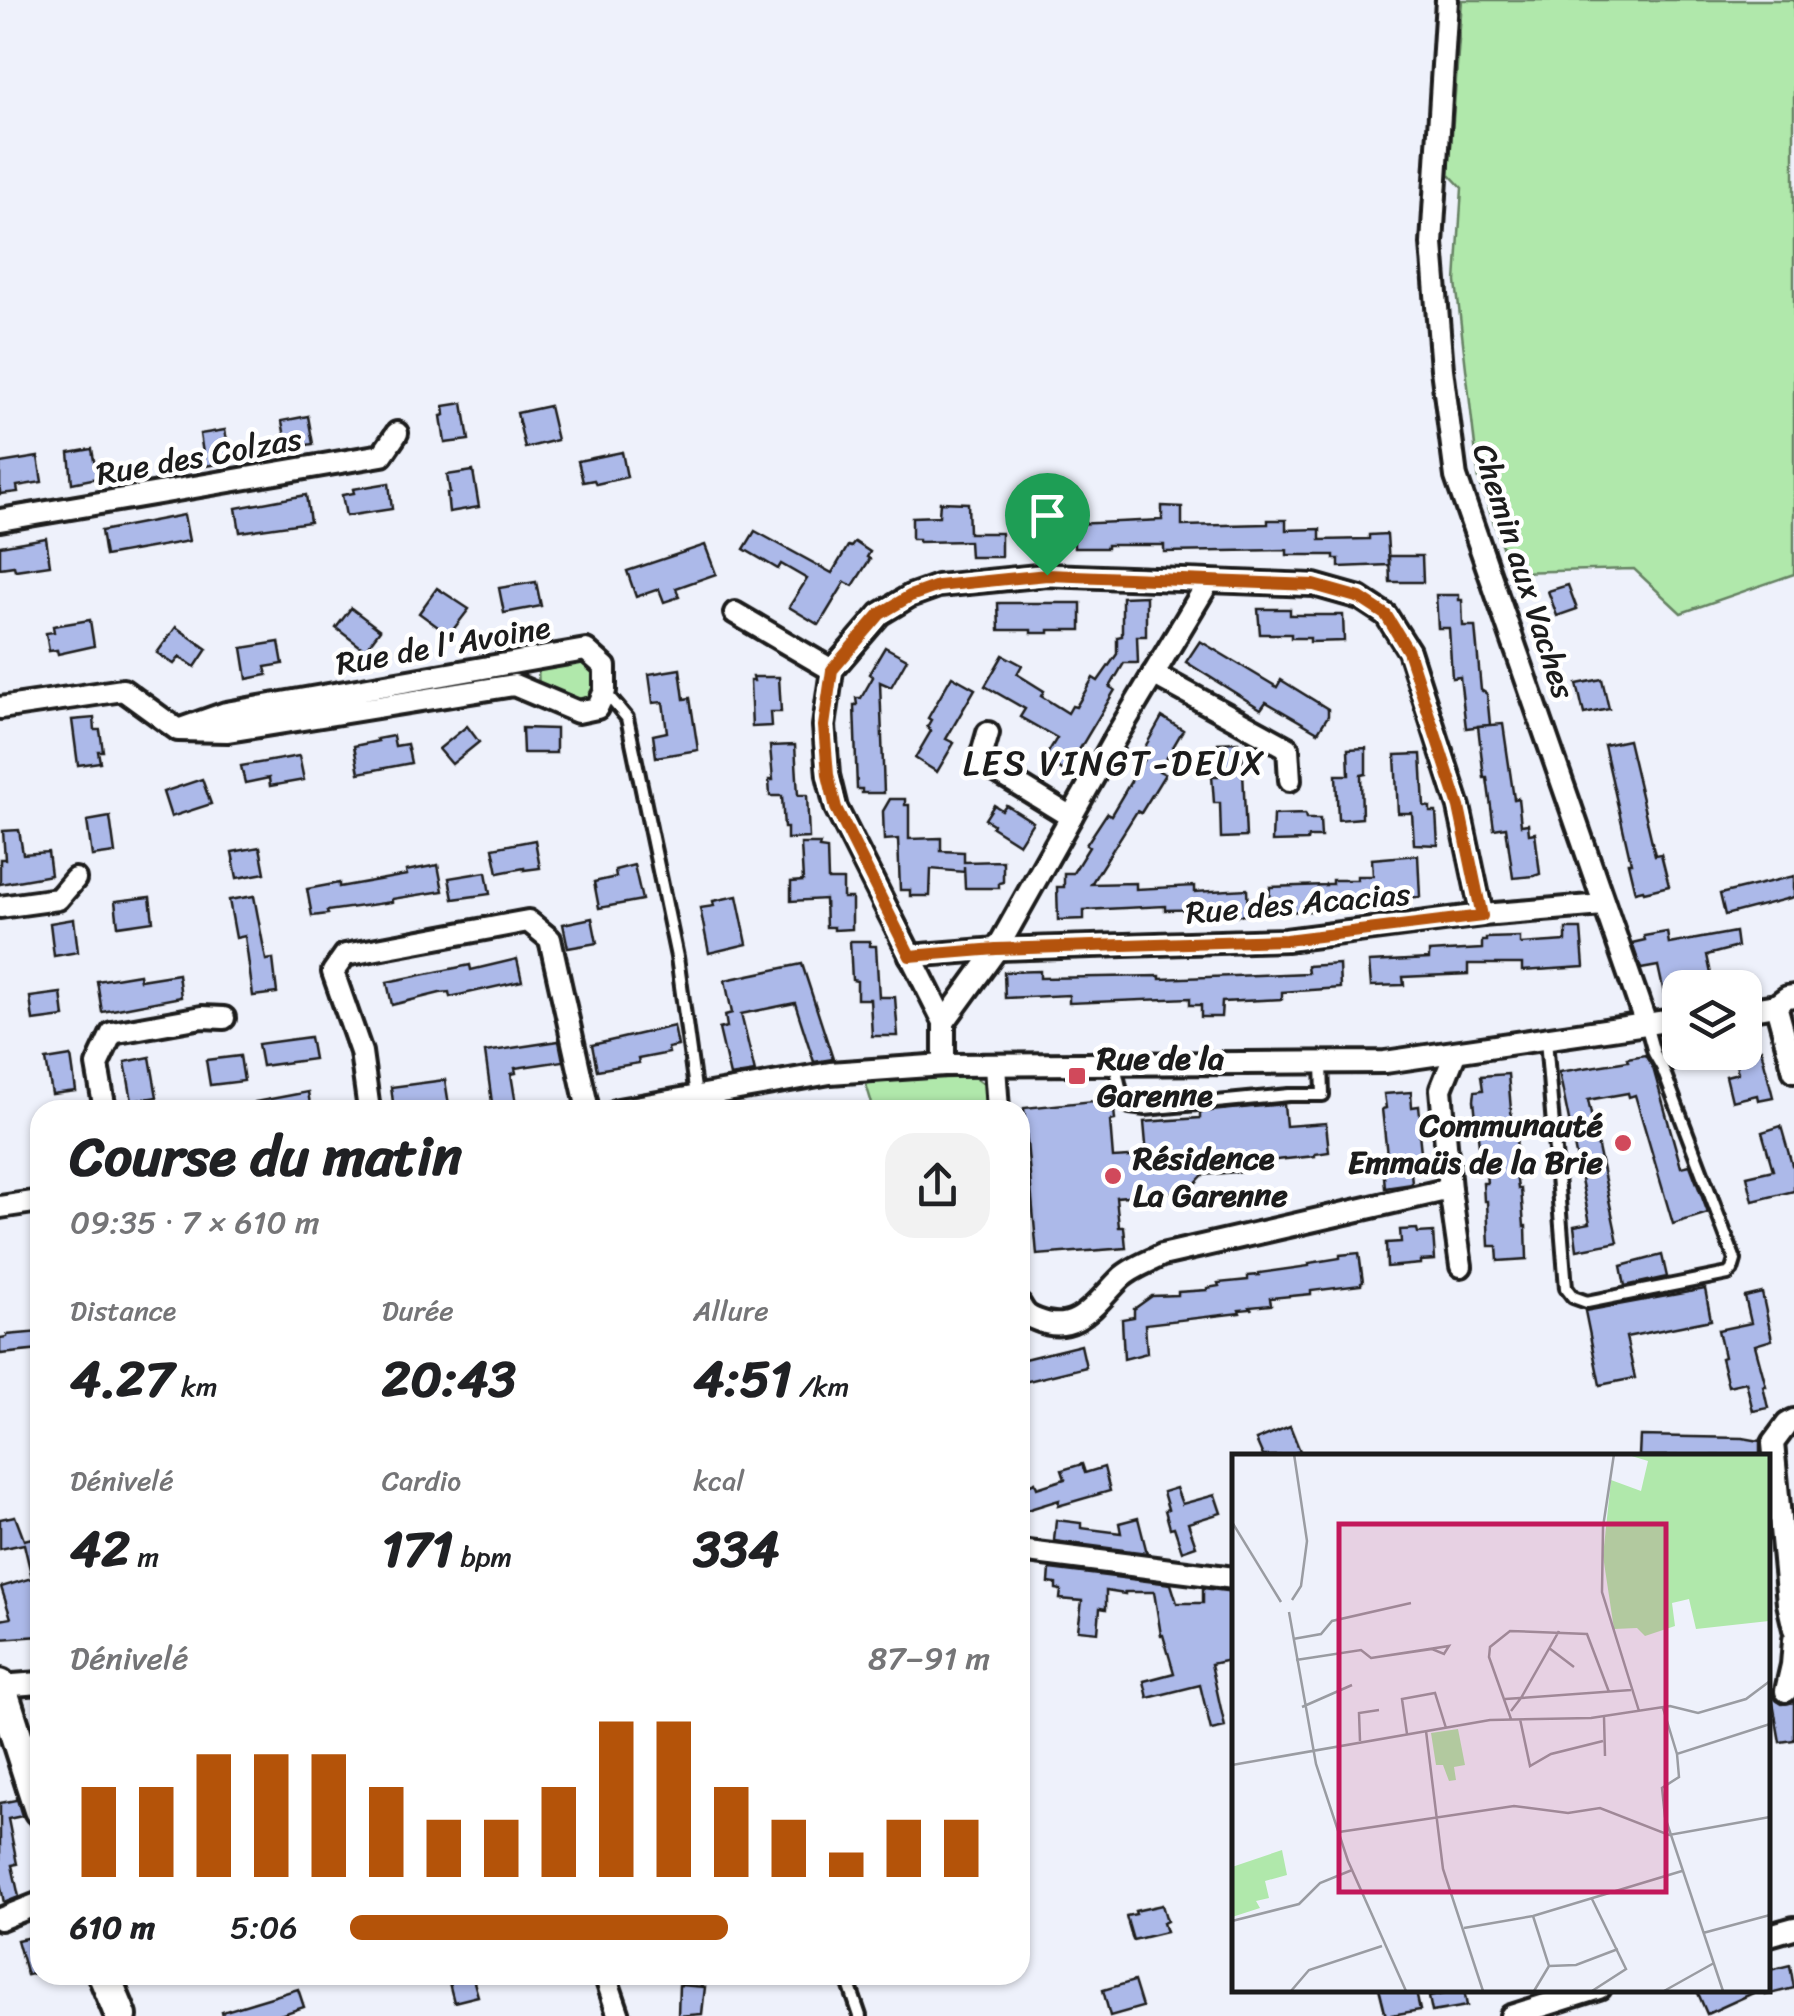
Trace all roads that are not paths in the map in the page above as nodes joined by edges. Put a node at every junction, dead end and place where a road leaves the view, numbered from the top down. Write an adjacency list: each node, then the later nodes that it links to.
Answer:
1 (1447, 0): 17 (street, Chemin aux Vaches)
2 (397, 433): 3 (street, Rue des Colzas)
3 (0, 520)
4 (1209, 581): 7 (street); 8 (street); 19 (street)
5 (735, 613): 7 (street)
6 (528, 660): 9 (street); 10 (street, Rue de l'Avoine); 12 (street, Rue de l'Avoine)
7 (832, 670): 21 (street)
8 (1153, 674): 14 (street); 15 (street)
9 (514, 685): 10 (street, Rue de l'Avoine); 12 (street, Rue de l'Avoine)
10 (605, 691): 36 (lane)
11 (0, 708): 12 (street)
12 (178, 730)
13 (988, 732): 15 (street)
14 (1290, 780)
15 (1071, 817): 20 (street)
16 (74, 879): 18 (street)
17 (1603, 905): 19 (street, Rue des Acacias); 26 (street, Chemin aux Vaches)
18 (0, 907)
19 (1482, 916): 20 (street, Rue des Acacias)
20 (996, 949): 21 (street, Rue des Acacias); 24 (street)
21 (910, 956): 24 (street)
22 (1785, 1000): 34 (street)
23 (224, 1018): 37 (street)
24 (944, 1022): 31 (street)
25 (1662, 1022): 26 (street)
26 (1646, 1024): 27 (street); 27 (lane)
27 (1546, 1039): 28 (street)
28 (1455, 1054): 29 (street); 35 (street)
29 (1417, 1058): 30 (street); 35 (street)
30 (1322, 1063): 33 (street); 33 (lane)
31 (944, 1065): 32 (street); 36 (street)
32 (995, 1066): 33 (street); 41 (street)
33 (1115, 1066)
34 (1794, 1071)
35 (1441, 1089): 42 (street)
36 (696, 1097): 40 (street)
37 (102, 1100)
38 (368, 1100): 39 (street)
39 (586, 1100)
40 (685, 1100)
41 (997, 1100)
42 (1450, 1189): 45 (street); 46 (street)
43 (30, 1202): 44 (street)
44 (0, 1207)
45 (1461, 1266)
46 (1030, 1317)
47 (1794, 1420): 50 (street)
48 (1030, 1552): 49 (street)
49 (1232, 1578)
50 (1794, 1629)
51 (1794, 1640): 54 (street)
52 (30, 1684): 53 (street)
53 (0, 1686): 55 (street)
54 (1782, 1690)
55 (30, 1779)
56 (30, 1907): 57 (street)
57 (0, 1918)
58 (1794, 1928): 59 (street)
59 (1769, 1935)
60 (108, 1985): 64 (street)
61 (609, 1985): 65 (street)
62 (849, 1985): 66 (lane)
63 (1590, 1991): 67 (street)
64 (120, 2016)
65 (620, 2016)
66 (860, 2016)
67 (1511, 2016)

